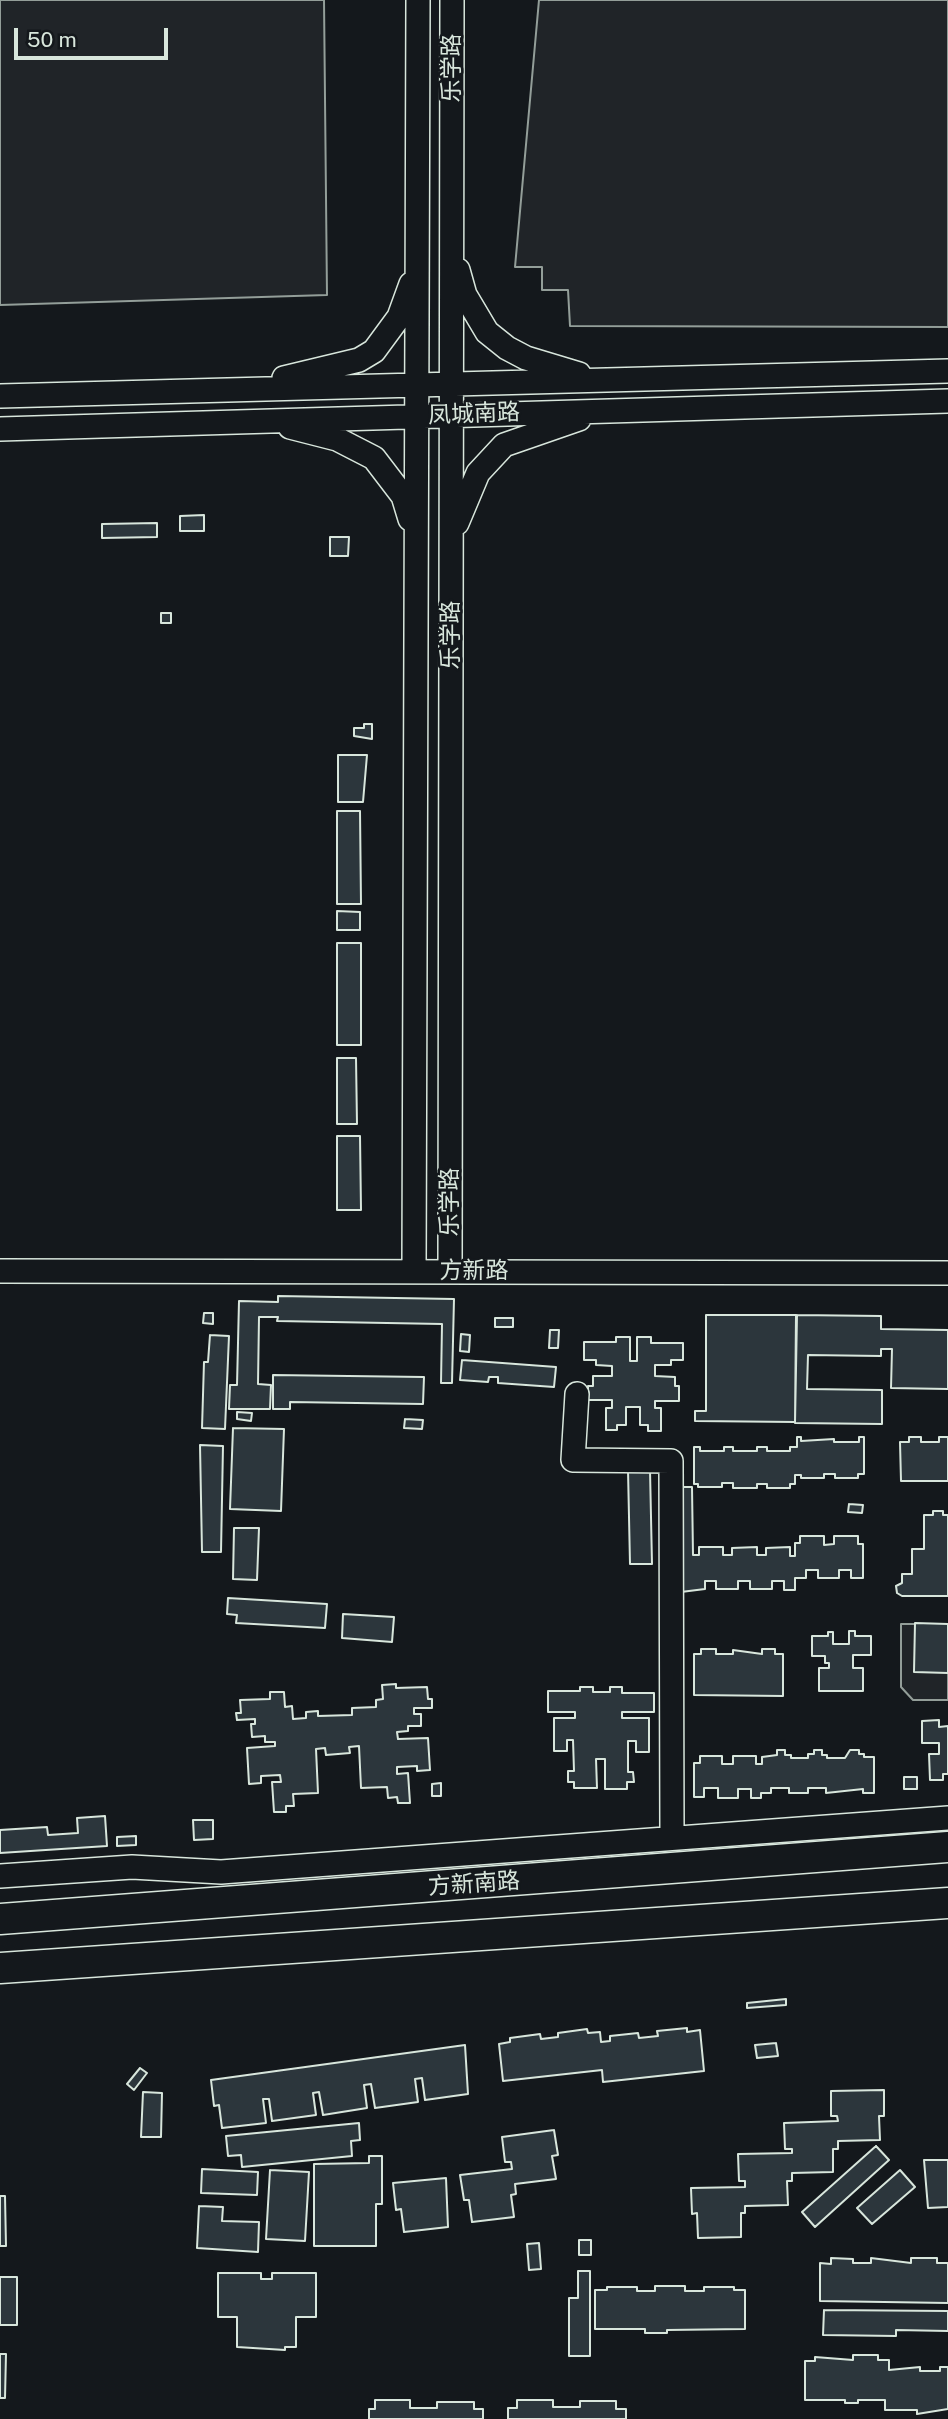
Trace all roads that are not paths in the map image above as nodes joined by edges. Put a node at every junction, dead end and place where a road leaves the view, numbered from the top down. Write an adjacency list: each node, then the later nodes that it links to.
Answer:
1 (418, 0): 3 (street, 乐学路)
2 (452, 0): 4 (street, 乐学路)
3 (417, 246): 8 (street, 乐学路); 9 (street)
4 (451, 247): 6 (street); 7 (street, 乐学路)
5 (948, 371): 6 (street, 凤城南路)
6 (607, 380): 7 (street, 凤城南路)
7 (451, 384): 8 (street, 凤城南路); 13 (street, 乐学路)
8 (416, 385): 9 (street, 凤城南路); 14 (street, 乐学路)
9 (243, 389): 10 (street, 凤城南路)
10 (0, 396)
11 (948, 401): 12 (street, 凤城南路)
12 (607, 410): 13 (street, 凤城南路); 18 (street)
13 (451, 414): 14 (street, 凤城南路); 18 (street, 乐学路)
14 (416, 415): 15 (street, 凤城南路); 17 (street, 乐学路)
15 (242, 420): 16 (street, 凤城南路); 17 (street)
16 (0, 429)
17 (416, 545): 19 (street, 乐学路)
18 (451, 547): 21 (street, 乐学路)
19 (414, 1270): 20 (street, 方新路); 21 (street, 方新路)
20 (0, 1271)
21 (450, 1271): 22 (street, 方新路)
22 (948, 1273)
23 (577, 1394): 25 (street)
24 (948, 1818): 25 (street)
25 (672, 1838): 27 (street)
26 (948, 1847): 29 (main road, 方新南路)
27 (0, 1876)
28 (948, 1903): 30 (main road)
29 (0, 1919)
30 (0, 1968)

